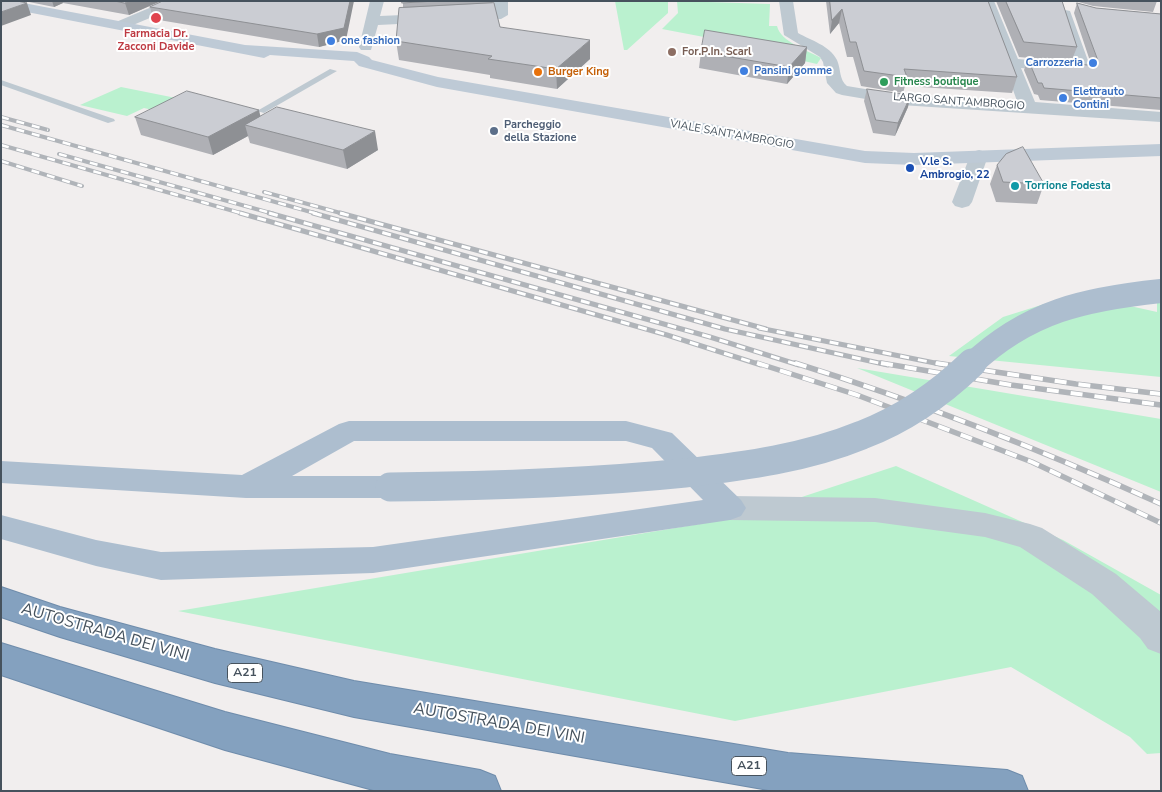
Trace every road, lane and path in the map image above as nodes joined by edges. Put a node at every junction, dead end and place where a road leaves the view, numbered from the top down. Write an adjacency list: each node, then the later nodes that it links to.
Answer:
1 (178, 1): 9 (street)
2 (376, 1): 8 (street)
3 (501, 1): 8 (street)
4 (786, 1): 15 (street, LARGO SANT'AMBROGIO)
5 (987, 1): 11 (street)
6 (1, 3): 9 (main road, VIALE SANT'AMBROGIO)
7 (1064, 6): 11 (street)
8 (372, 21): 10 (street)
9 (121, 25): 12 (main road, VIALE SANT'AMBROGIO)
10 (365, 57): 12 (main road); 14 (main road, VIALE SANT'AMBROGIO)
11 (1012, 63): 15 (street)
12 (338, 65): 14 (main road, VIALE SANT'AMBROGIO); 16 (lane)
13 (1, 82): 18 (lane)
14 (437, 82): 21 (main road, VIALE SANT'AMBROGIO)
15 (1028, 107): 17 (street, LARGO SANT'AMBROGIO)
16 (261, 111)
17 (1161, 117)
18 (111, 121)
19 (1161, 150): 20 (main road, VIALE SANT'AMBROGIO)
20 (1030, 154): 21 (main road, VIALE SANT'AMBROGIO); 22 (main road, VIALE SANT'AMBROGIO)
21 (979, 156): 23 (street)
22 (1161, 164)
23 (962, 202)
24 (1161, 290): 26 (main road, bridge)
25 (1, 472): 26 (main road)
26 (246, 487): 27 (main road)
27 (730, 508): 28 (main road); 30 (street)
28 (1, 527)
29 (1, 602): 33 (highway, AUTOSTRADA DEI VINI / A21)
30 (1161, 638)
31 (1, 658): 32 (highway)
32 (480, 791)
33 (1007, 791)

